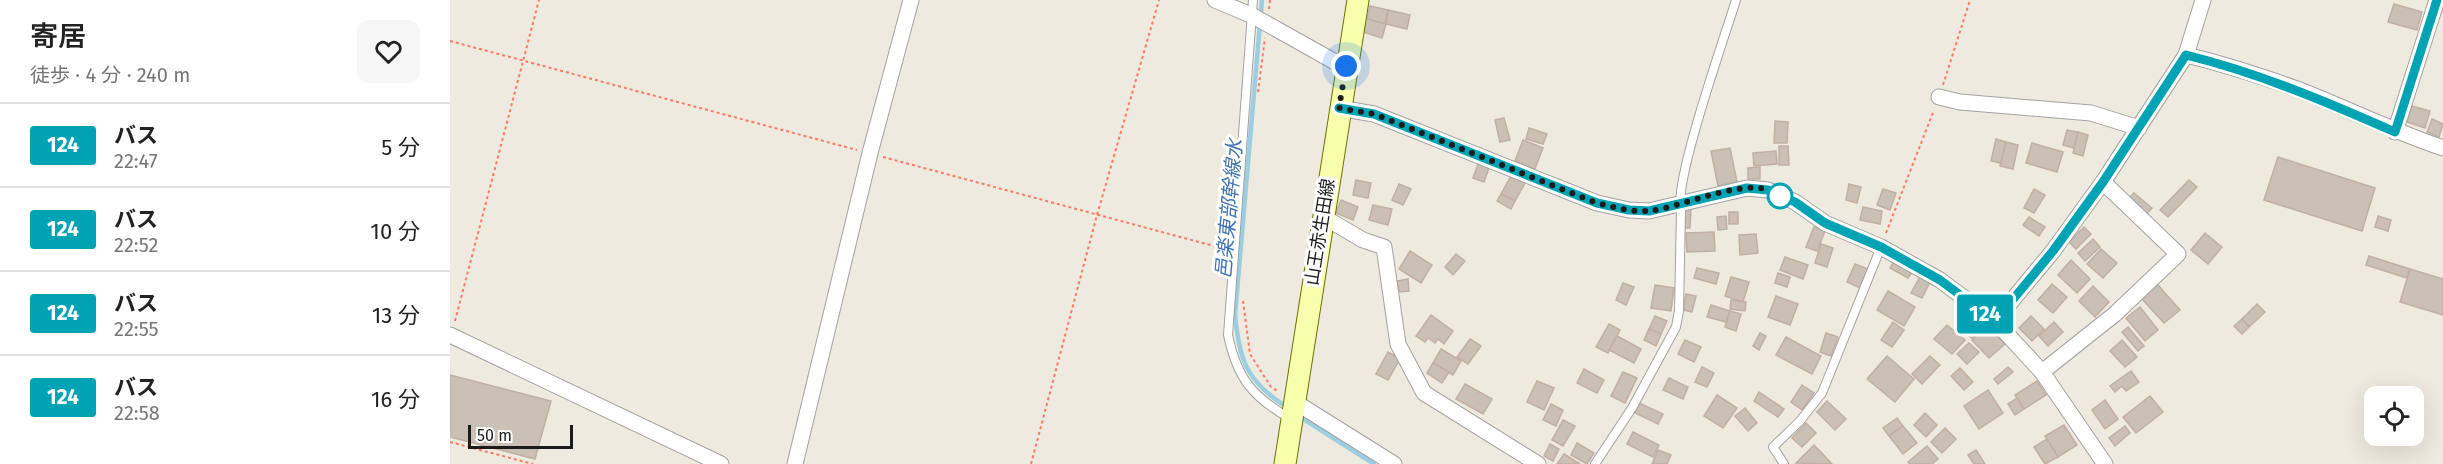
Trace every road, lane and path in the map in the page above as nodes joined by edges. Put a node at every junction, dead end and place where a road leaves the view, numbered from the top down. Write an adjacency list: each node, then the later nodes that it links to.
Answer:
1 (539, 0): 15 (path)
2 (911, 0): 23 (street)
3 (1159, 0): 26 (path)
4 (1215, 0): 12 (street)
5 (1253, 0): 12 (lane)
6 (1270, 0): 12 (path)
7 (1358, 0): 16 (main road, 山王赤生田線)
8 (1736, 0): 25 (lane)
9 (1970, 0): 17 (path)
10 (2204, 0): 14 (street)
11 (2437, 0): 21 (street)
12 (1260, 20): 16 (street); 18 (path); 29 (lane)
13 (450, 41): 15 (path)
14 (2186, 55): 20 (street); 21 (street)
15 (523, 60): 23 (path); 32 (path)
16 (1346, 66): 19 (main road, 山王赤生田線)
17 (1939, 96): 20 (street); 28 (path)
18 (1257, 100)
19 (1339, 108): 25 (street); 27 (main road, 山王赤生田線)
20 (2139, 128): 24 (street)
21 (2395, 132): 22 (street)
22 (2443, 148)
23 (870, 153): 26 (path); 38 (street)
24 (2103, 182): 31 (street); 33 (street)
25 (1679, 203): 28 (street); 43 (lane)
26 (1097, 215): 29 (path); 39 (path)
27 (1322, 216): 34 (main road, 山王赤生田線); 42 (street)
28 (1881, 247): 31 (street); 44 (lane)
29 (1234, 251): 34 (lane)
30 (1242, 297): 34 (path)
31 (1995, 321): 33 (street)
32 (450, 335): 37 (street)
33 (2042, 372): 45 (street)
34 (1293, 411): 40 (main road, 山王赤生田線); 41 (street)
35 (450, 442): 36 (path)
36 (533, 464)
37 (721, 464)
38 (795, 464)
39 (1031, 464)
40 (1285, 464)
41 (1394, 464)
42 (1538, 464)
43 (1595, 464)
44 (1784, 464)
45 (2105, 464)

